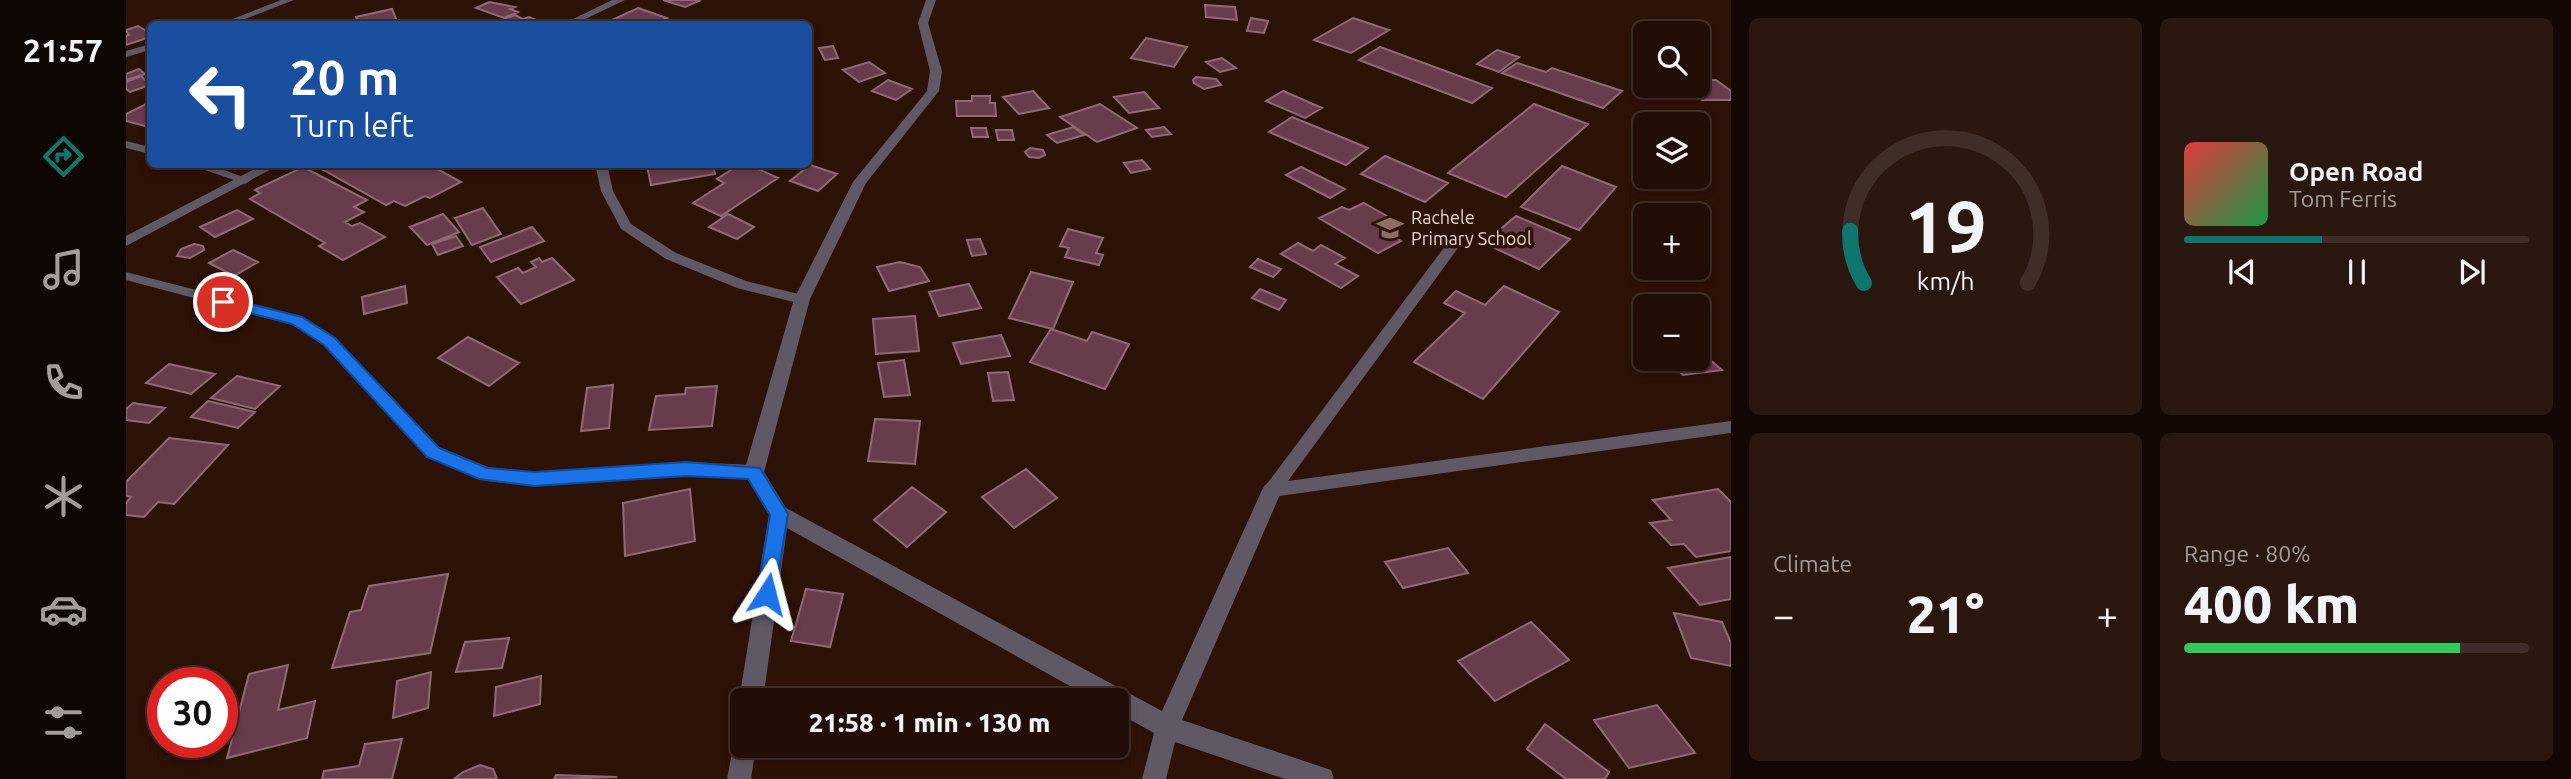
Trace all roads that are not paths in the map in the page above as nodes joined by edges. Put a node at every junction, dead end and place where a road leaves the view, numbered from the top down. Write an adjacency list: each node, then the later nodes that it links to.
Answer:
1 (289, 0): 4 (lane)
2 (620, 0): 5 (street)
3 (930, 0): 17 (street)
4 (233, 21)
5 (574, 21)
6 (147, 48): 7 (lane)
7 (126, 54)
8 (126, 144): 9 (lane)
9 (147, 150)
10 (207, 168): 13 (lane)
11 (268, 168): 13 (street)
12 (602, 168): 17 (lane)
13 (245, 180): 14 (street)
14 (126, 242)
15 (1451, 248): 20 (lane)
16 (126, 276): 19 (lane)
17 (802, 299): 19 (street)
18 (1731, 427): 20 (lane)
19 (754, 472): 21 (street)
20 (1272, 490): 23 (street)
21 (779, 514): 22 (street); 23 (street)
22 (753, 688)
23 (1167, 727): 26 (street); 27 (street)
24 (742, 758): 25 (street)
25 (739, 779)
26 (1154, 779)
27 (1322, 779)

